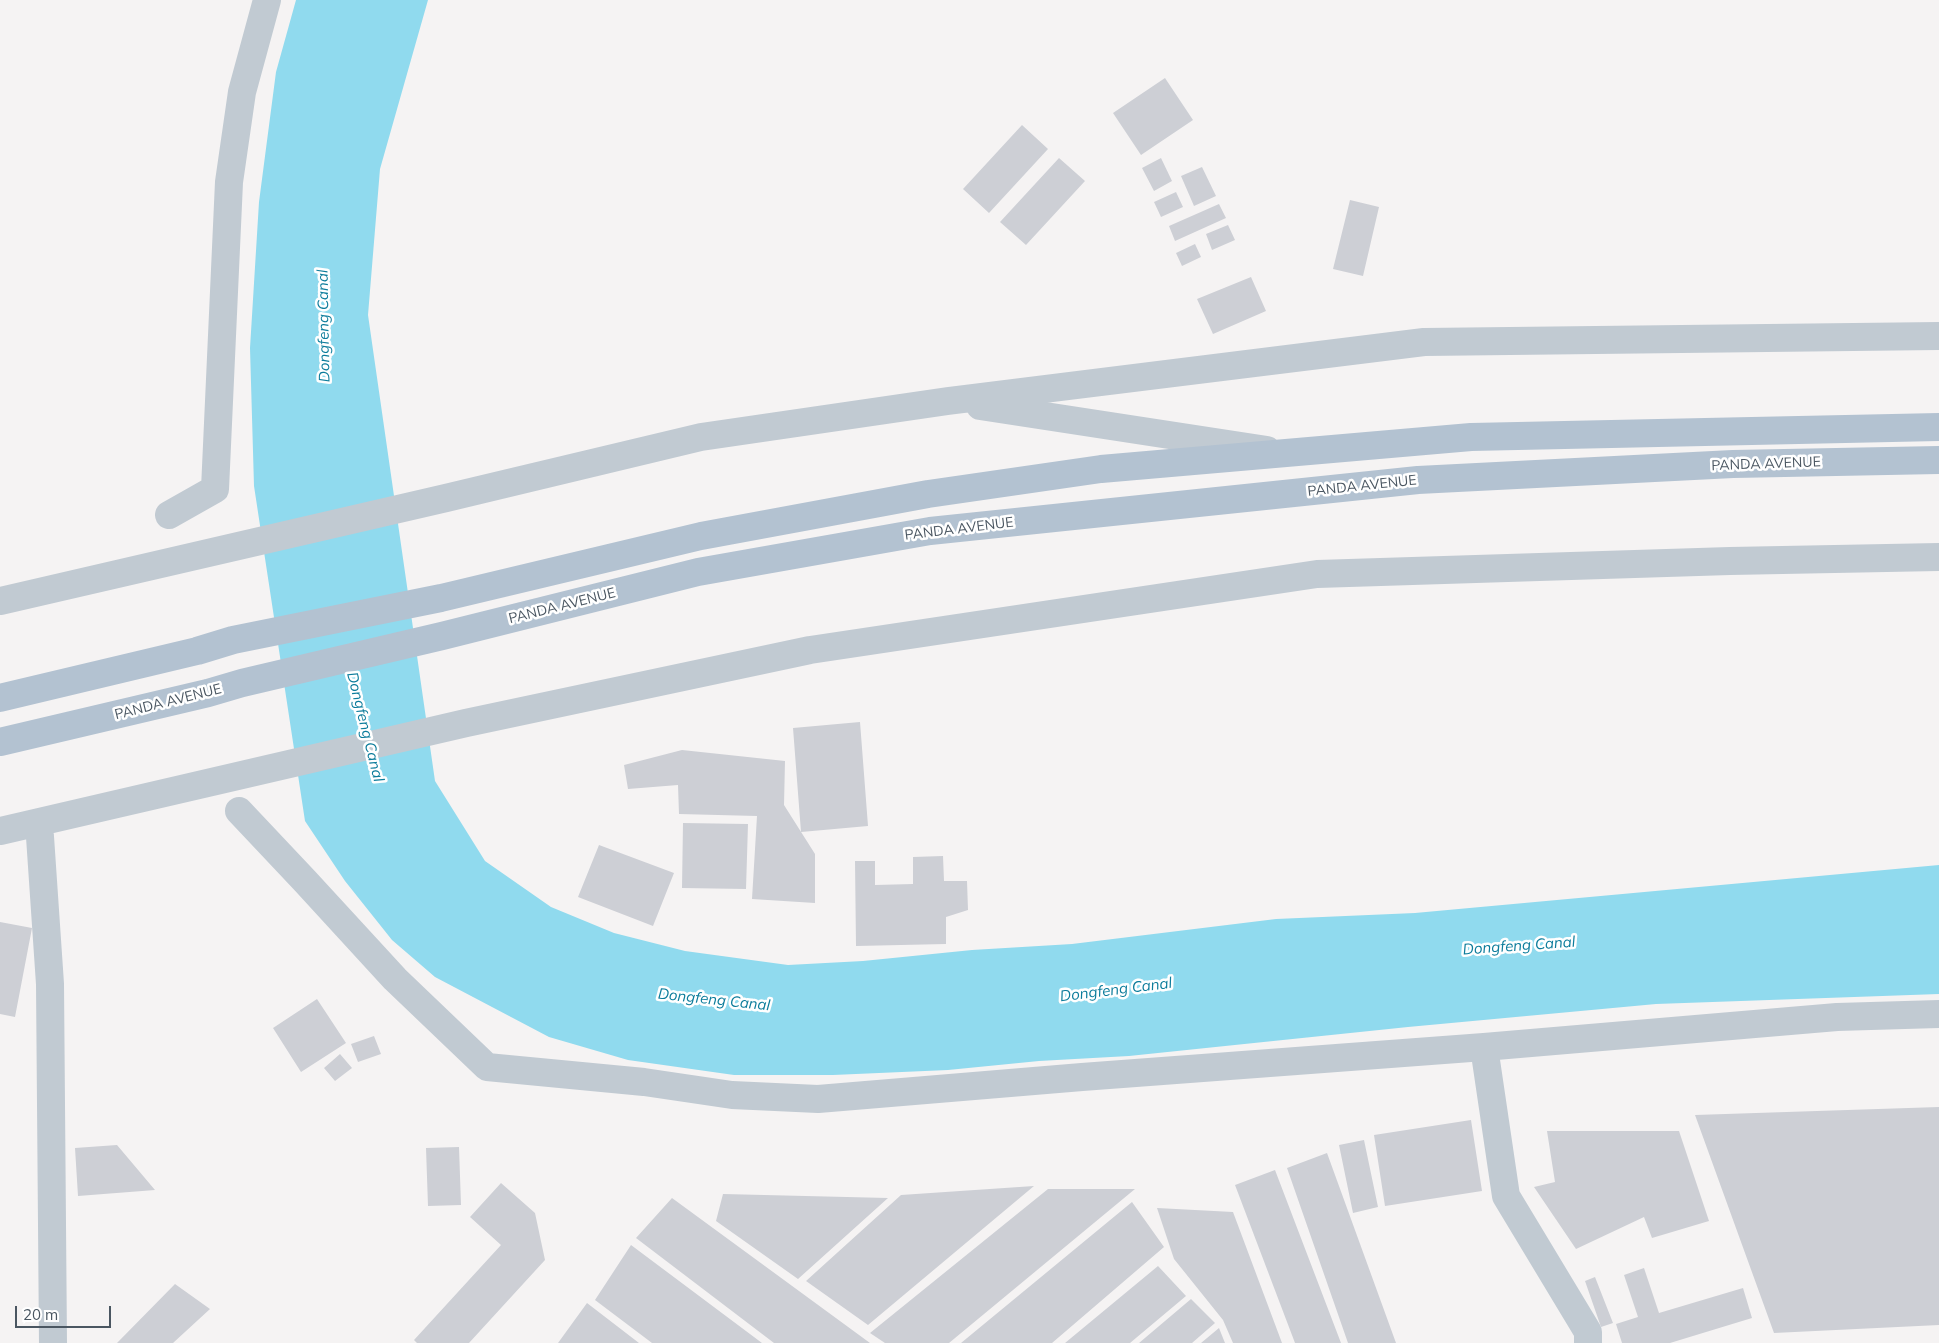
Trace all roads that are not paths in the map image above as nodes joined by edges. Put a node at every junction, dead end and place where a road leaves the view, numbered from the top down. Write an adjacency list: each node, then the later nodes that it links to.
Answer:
1 (267, 0): 7 (street)
2 (1939, 336): 3 (street)
3 (948, 401): 5 (street); 9 (street)
4 (1939, 427): 5 (main road)
5 (1283, 452): 10 (main road)
6 (1939, 460): 11 (main road, PANDA AVENUE)
7 (169, 515)
8 (1939, 557): 13 (street)
9 (0, 601)
10 (0, 698)
11 (0, 742)
12 (238, 811): 16 (street)
13 (39, 822): 14 (street); 17 (street)
14 (0, 832)
15 (1939, 1014): 16 (street)
16 (1484, 1047): 18 (street)
17 (53, 1343)
18 (1588, 1343)

